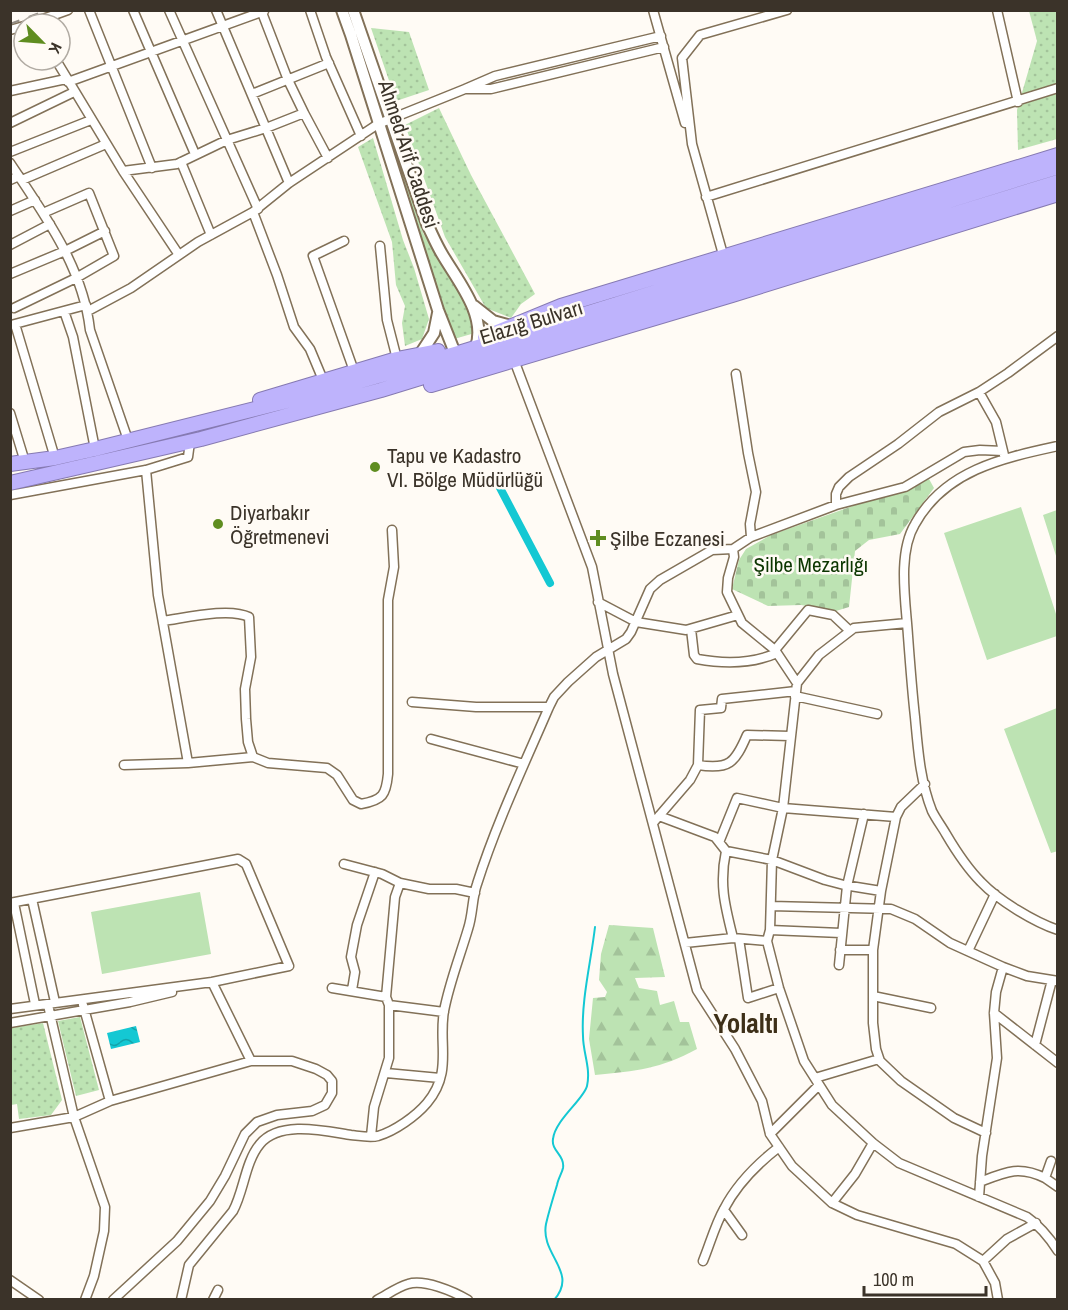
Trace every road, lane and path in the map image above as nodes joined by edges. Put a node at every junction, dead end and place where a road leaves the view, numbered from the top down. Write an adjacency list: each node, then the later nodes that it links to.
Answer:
1 (89, 10): 18 (street)
2 (133, 10): 16 (street)
3 (169, 10): 14 (street)
4 (216, 10): 12 (street)
5 (310, 10): 17 (street)
6 (342, 10): 32 (street, Ahmed Arif Caddesi)
7 (353, 10): 29 (street, Ahmed Arif Caddesi)
8 (653, 10): 13 (street)
9 (787, 10): 37 (street)
10 (997, 10): 27 (street)
11 (262, 11): 12 (street); 21 (street)
12 (223, 25): 14 (street); 26 (street)
13 (661, 36): 15 (street); 23 (street)
14 (181, 40): 16 (street); 35 (street)
15 (664, 47): 23 (street); 37 (street)
16 (150, 51): 18 (street); 39 (street)
17 (329, 63): 21 (street); 34 (street)
18 (110, 66): 20 (street); 45 (street)
19 (63, 72): 20 (street)
20 (67, 80): 24 (street); 25 (street)
21 (288, 80): 26 (street); 28 (street)
22 (1058, 88): 27 (street)
23 (465, 89): 29 (street)
24 (10, 91)
25 (74, 92): 30 (street); 31 (street)
26 (252, 94): 33 (street)
27 (1018, 102): 51 (street)
28 (304, 113): 33 (street); 41 (street)
29 (392, 118): 32 (street); 69 (street, Ahmed Arif Caddesi)
30 (91, 120): 36 (street); 38 (street)
31 (10, 123)
32 (378, 124): 34 (street); 72 (street, Ahmed Arif Caddesi)
33 (266, 128): 35 (street); 49 (street)
34 (361, 136): 41 (street)
35 (227, 140): 39 (street); 54 (street)
36 (106, 144): 46 (street); 47 (street)
37 (692, 144): 51 (street)
38 (10, 152)
39 (195, 154): 42 (street)
40 (1058, 155): 64 (highway)
41 (328, 158): 49 (street)
42 (181, 162): 45 (street); 58 (street)
43 (10, 163): 47 (street)
44 (1058, 167): 77 (highway, Elazığ Bulvarı)
45 (152, 168): 46 (street)
46 (123, 171): 63 (street)
47 (17, 178): 52 (street)
48 (1058, 182): 68 (highway, Elazığ Bulvarı)
49 (289, 183): 54 (street)
50 (1058, 194): 67 (highway)
51 (706, 197): 64 (street)
52 (35, 200): 53 (street); 55 (street)
53 (10, 211)
54 (256, 211): 58 (street); 84 (street)
55 (43, 213): 56 (street); 57 (street)
56 (50, 224): 60 (street); 62 (street)
57 (105, 231): 62 (street); 66 (street)
58 (211, 235): 63 (street)
59 (344, 241): 82 (street)
60 (10, 245)
61 (380, 246): 79 (street)
62 (65, 251): 65 (street); 66 (street)
63 (179, 255): 71 (street)
64 (724, 258): 75 (highway)
65 (10, 274)
66 (76, 278): 70 (street); 71 (street)
67 (776, 281): 68 (highway); 81 (highway)
68 (719, 287): 78 (highway, Elazığ Bulvarı)
69 (469, 302): 75 (street, Ahmed Arif Caddesi); 77 (street, Ahmed Arif Caddesi)
70 (14, 308)
71 (87, 308): 73 (street); 89 (street)
72 (438, 310): 78 (street, Ahmed Arif Caddesi); 80 (street)
73 (64, 311): 74 (street); 92 (street)
74 (13, 325): 94 (street)
75 (511, 326): 77 (highway)
76 (1058, 336): 85 (street)
77 (477, 344): 78 (highway, Elazığ Bulvarı)
78 (459, 355): 80 (highway, Elazığ Bulvarı); 88 (highway, Elazığ Bulvarı)
79 (397, 359): 80 (highway); 82 (highway)
80 (417, 360): 87 (highway, Elazığ Bulvarı)
81 (514, 360): 88 (highway); 103 (street)
82 (354, 371): 84 (highway)
83 (736, 374): 101 (street)
84 (323, 380): 87 (highway)
85 (979, 392): 93 (street); 99 (street)
86 (10, 413): 95 (street)
87 (216, 420): 89 (highway, Elazığ Bulvarı)
88 (227, 432): 90 (highway, Elazığ Bulvarı)
89 (128, 440): 92 (highway, Elazığ Bulvarı)
90 (190, 442): 96 (street); 97 (highway, Elazığ Bulvarı)
91 (1058, 446): 93 (street)
92 (95, 449): 94 (highway, Elazığ Bulvarı)
93 (1004, 455): 99 (street); 107 (street)
94 (55, 458): 95 (highway, Elazığ Bulvarı)
95 (18, 463)
96 (146, 470): 98 (street); 105 (street)
97 (10, 483)
98 (10, 495)
99 (836, 506): 101 (street)
100 (392, 530): 118 (street)
101 (751, 537): 102 (street)
102 (733, 549): 104 (street); 106 (street)
103 (598, 602): 106 (street); 110 (street)
104 (738, 615): 108 (street); 111 (street)
105 (163, 621): 118 (street); 119 (street)
106 (636, 622): 108 (street); 110 (street)
107 (907, 623): 109 (street); 123 (street)
108 (691, 629): 111 (street)
109 (850, 631): 111 (street); 112 (street)
110 (608, 651): 114 (street); 128 (street)
111 (776, 651): 112 (street)
112 (796, 690): 115 (street); 116 (street); 122 (street)
113 (412, 702): 114 (street)
114 (549, 707): 120 (street)
115 (877, 714)
116 (790, 736): 122 (street); 124 (street)
117 (431, 739): 120 (street)
118 (253, 757): 119 (street)
119 (188, 763): 121 (street)
120 (525, 764): 137 (street)
121 (124, 765)
122 (698, 765): 126 (street)
123 (925, 784): 127 (street); 138 (street)
124 (783, 808): 125 (street); 129 (street); 131 (street)
125 (864, 814): 127 (street); 135 (street)
126 (659, 816): 128 (street); 129 (street)
127 (897, 818): 136 (street)
128 (653, 823): 149 (street)
129 (720, 840): 130 (street)
130 (726, 851): 131 (street); 147 (street)
131 (772, 860): 135 (street); 141 (street)
132 (344, 864): 133 (street)
133 (375, 872): 134 (street); 159 (street)
134 (400, 883): 137 (street); 162 (street)
135 (848, 886): 136 (street); 142 (street)
136 (881, 891): 143 (street)
137 (475, 893): 168 (street)
138 (995, 894): 145 (street); 152 (street)
139 (32, 899): 140 (street); 156 (street); 163 (street)
140 (12, 903): 164 (street)
141 (771, 906): 142 (street); 144 (street)
142 (844, 908): 143 (street); 146 (street)
143 (878, 908): 151 (street); 152 (street)
144 (770, 930): 146 (street); 148 (street)
145 (1058, 930)
146 (841, 933): 150 (street)
147 (736, 938): 148 (street); 149 (street); 158 (street)
148 (767, 941): 158 (street)
149 (685, 944): 183 (street)
150 (840, 950): 151 (street); 153 (street)
151 (873, 950): 160 (street)
152 (968, 951): 154 (street)
153 (839, 965)
154 (1003, 967): 155 (street); 169 (street)
155 (1054, 981): 172 (street)
156 (212, 982): 161 (street); 167 (street); 174 (street)
157 (332, 988): 159 (street)
158 (779, 988): 178 (street)
159 (352, 990): 162 (street)
160 (873, 996): 165 (street); 173 (street)
161 (81, 999): 163 (street); 167 (street)
162 (388, 1001): 168 (street); 176 (street)
163 (51, 1003): 164 (street); 170 (street)
164 (35, 1004): 166 (street)
165 (932, 1008)
166 (10, 1009)
167 (84, 1009): 170 (street); 179 (street)
168 (444, 1012): 177 (street)
169 (994, 1013): 172 (street); 182 (street)
170 (51, 1017): 171 (street); 180 (street)
171 (10, 1023)
172 (1035, 1045): 175 (street)
173 (879, 1059): 178 (street); 182 (street)
174 (251, 1061): 179 (street); 203 (street)
175 (1058, 1063)
176 (386, 1073): 177 (street); 184 (street)
177 (440, 1078): 184 (street)
178 (817, 1082): 183 (street); 185 (street)
179 (110, 1101): 180 (street)
180 (74, 1117): 181 (street); 202 (street)
181 (10, 1128)
182 (986, 1133): 189 (street)
183 (771, 1134): 186 (street)
184 (371, 1137): 204 (street)
185 (873, 1143): 191 (street); 192 (street)
186 (779, 1147): 192 (street); 193 (street)
187 (1051, 1161): 188 (street)
188 (1045, 1178): 189 (street); 190 (street)
189 (980, 1182): 191 (street)
190 (1058, 1187)
191 (979, 1197): 194 (street)
192 (832, 1203): 198 (street)
193 (724, 1210): 195 (street); 197 (street)
194 (1036, 1223): 196 (street); 198 (street)
195 (742, 1235)
196 (1058, 1251)
197 (703, 1261)
198 (983, 1261): 208 (street)
199 (10, 1280): 201 (street)
200 (218, 1290): 205 (street)
201 (39, 1299)
202 (85, 1299)
203 (113, 1299)
204 (181, 1299)
205 (213, 1299)
206 (377, 1299): 207 (street)
207 (468, 1299)
208 (998, 1299)

